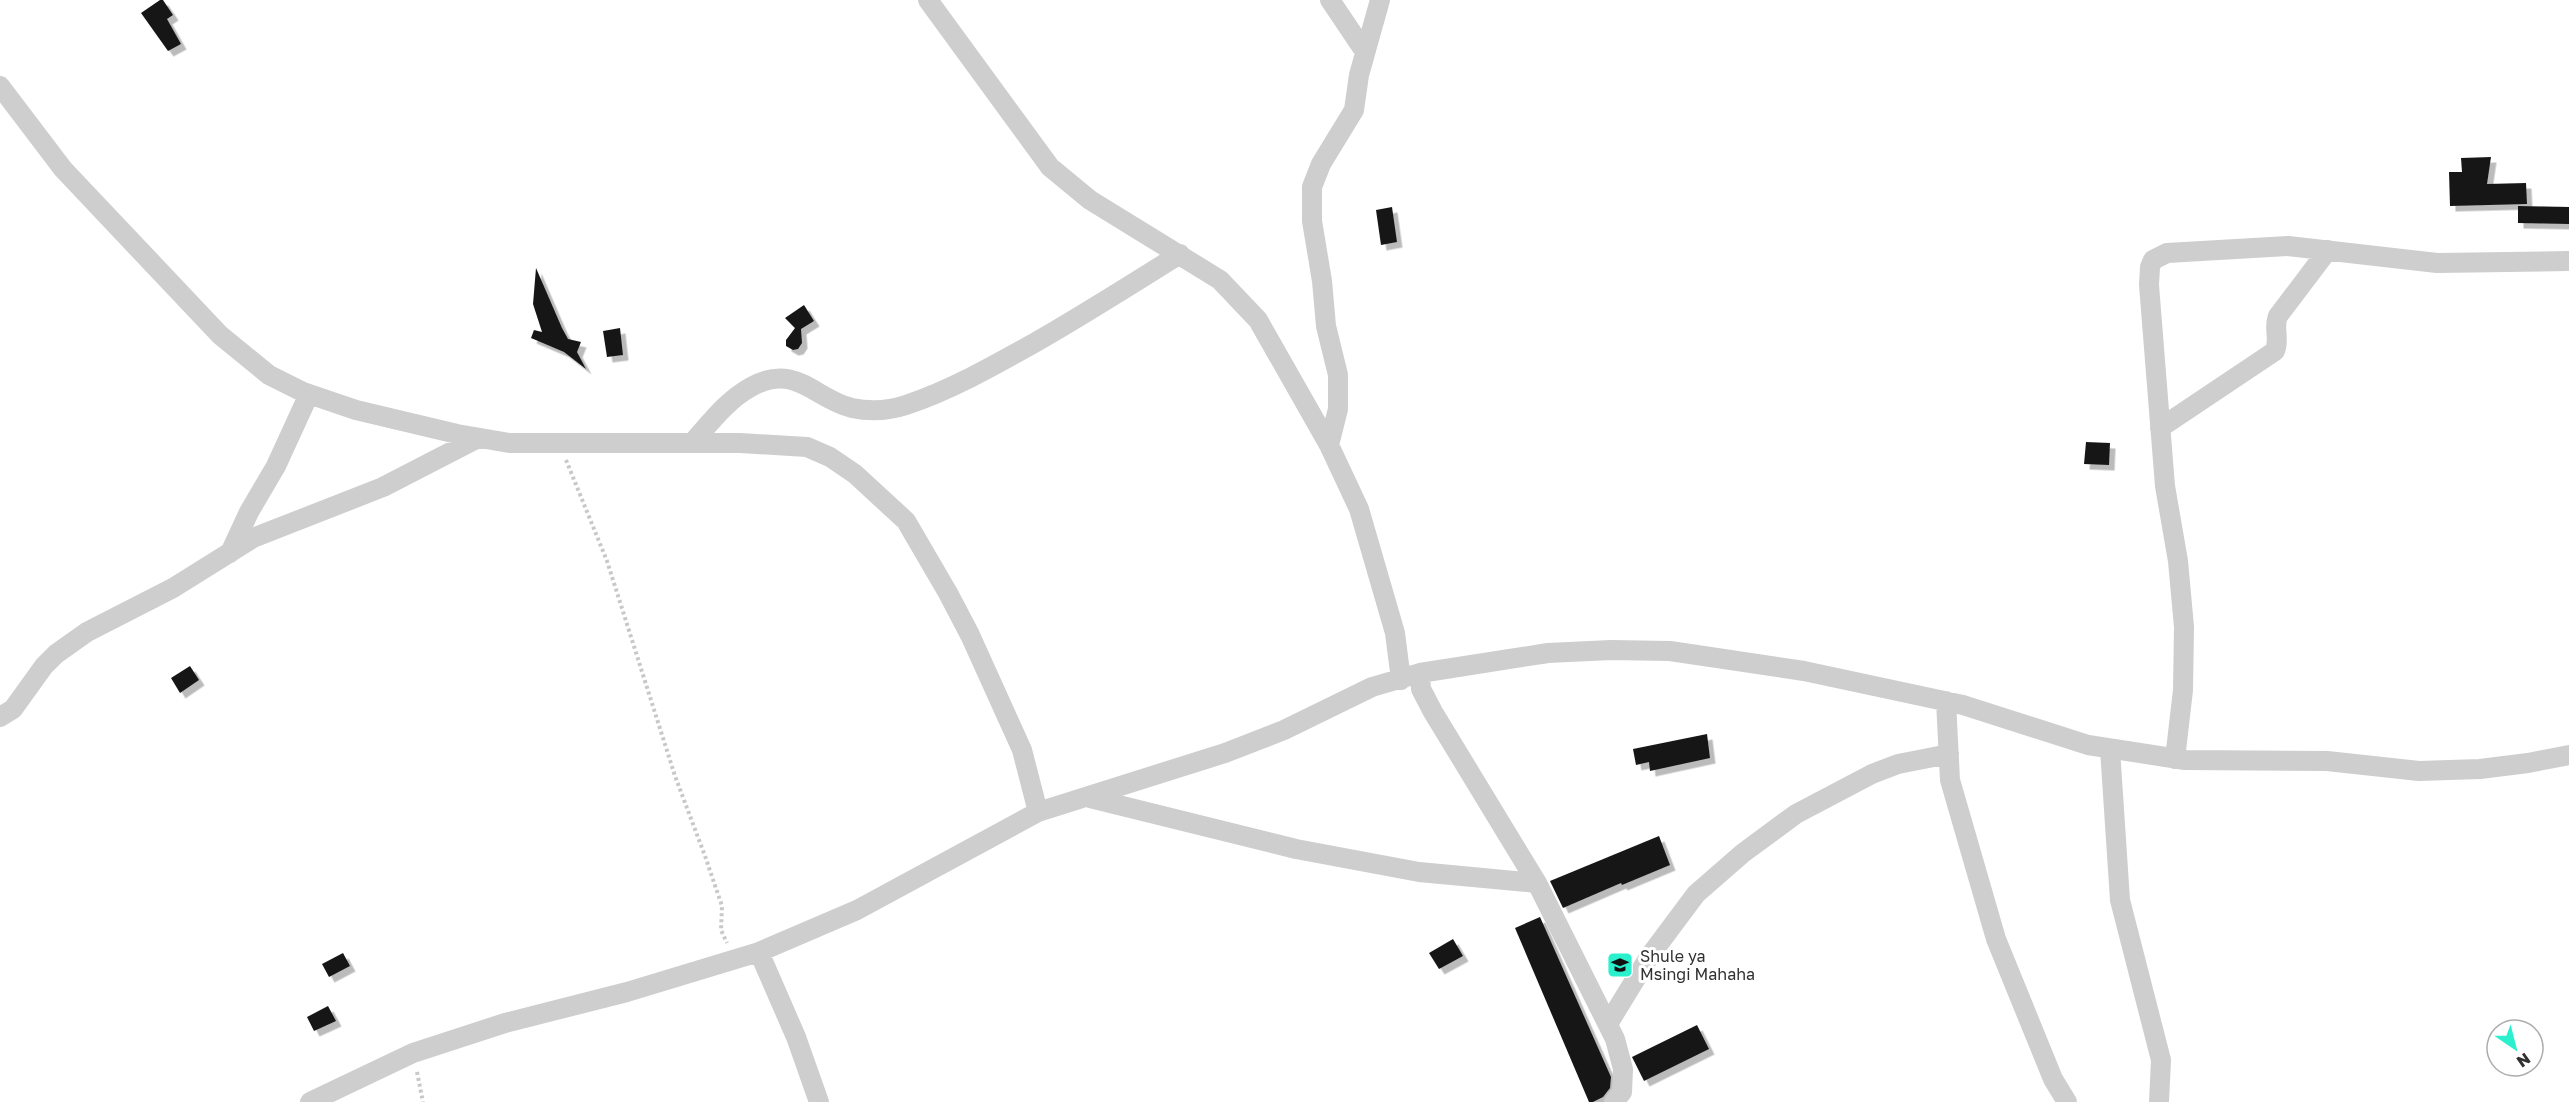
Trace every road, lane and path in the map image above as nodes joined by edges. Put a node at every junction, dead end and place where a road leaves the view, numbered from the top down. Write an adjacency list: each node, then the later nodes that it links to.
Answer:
1 (928, 0): 7 (street)
2 (1330, 0): 4 (street)
3 (1380, 0): 4 (street)
4 (1365, 52): 14 (street)
5 (0, 86): 9 (street)
6 (2328, 250): 8 (street); 10 (street); 10 (street)
7 (1180, 254): 12 (street); 14 (street)
8 (2569, 261)
9 (309, 394): 11 (street); 15 (street)
10 (2160, 428): 23 (street)
11 (478, 438): 13 (street); 15 (street)
12 (692, 442): 13 (street); 25 (street)
13 (559, 443): 28 (path)
14 (1329, 445): 17 (street)
15 (230, 553): 19 (street)
16 (1419, 673): 17 (street); 18 (street); 26 (street)
17 (1401, 680): 24 (street)
18 (1946, 701): 20 (street); 21 (street)
19 (0, 717)
20 (2110, 749): 23 (street); 36 (street)
21 (1949, 754): 29 (street); 35 (street)
22 (2569, 755): 23 (street)
23 (2175, 759)
24 (1088, 798): 25 (street); 26 (street)
25 (1038, 812): 27 (street)
26 (1538, 884): 29 (street)
27 (759, 952): 28 (street); 33 (street)
28 (738, 959): 30 (street)
29 (1608, 1024): 34 (street)
30 (413, 1053): 31 (street); 32 (path)
31 (310, 1102)
32 (423, 1102)
33 (819, 1102)
34 (1614, 1102)
35 (2067, 1102)
36 (2159, 1102)

